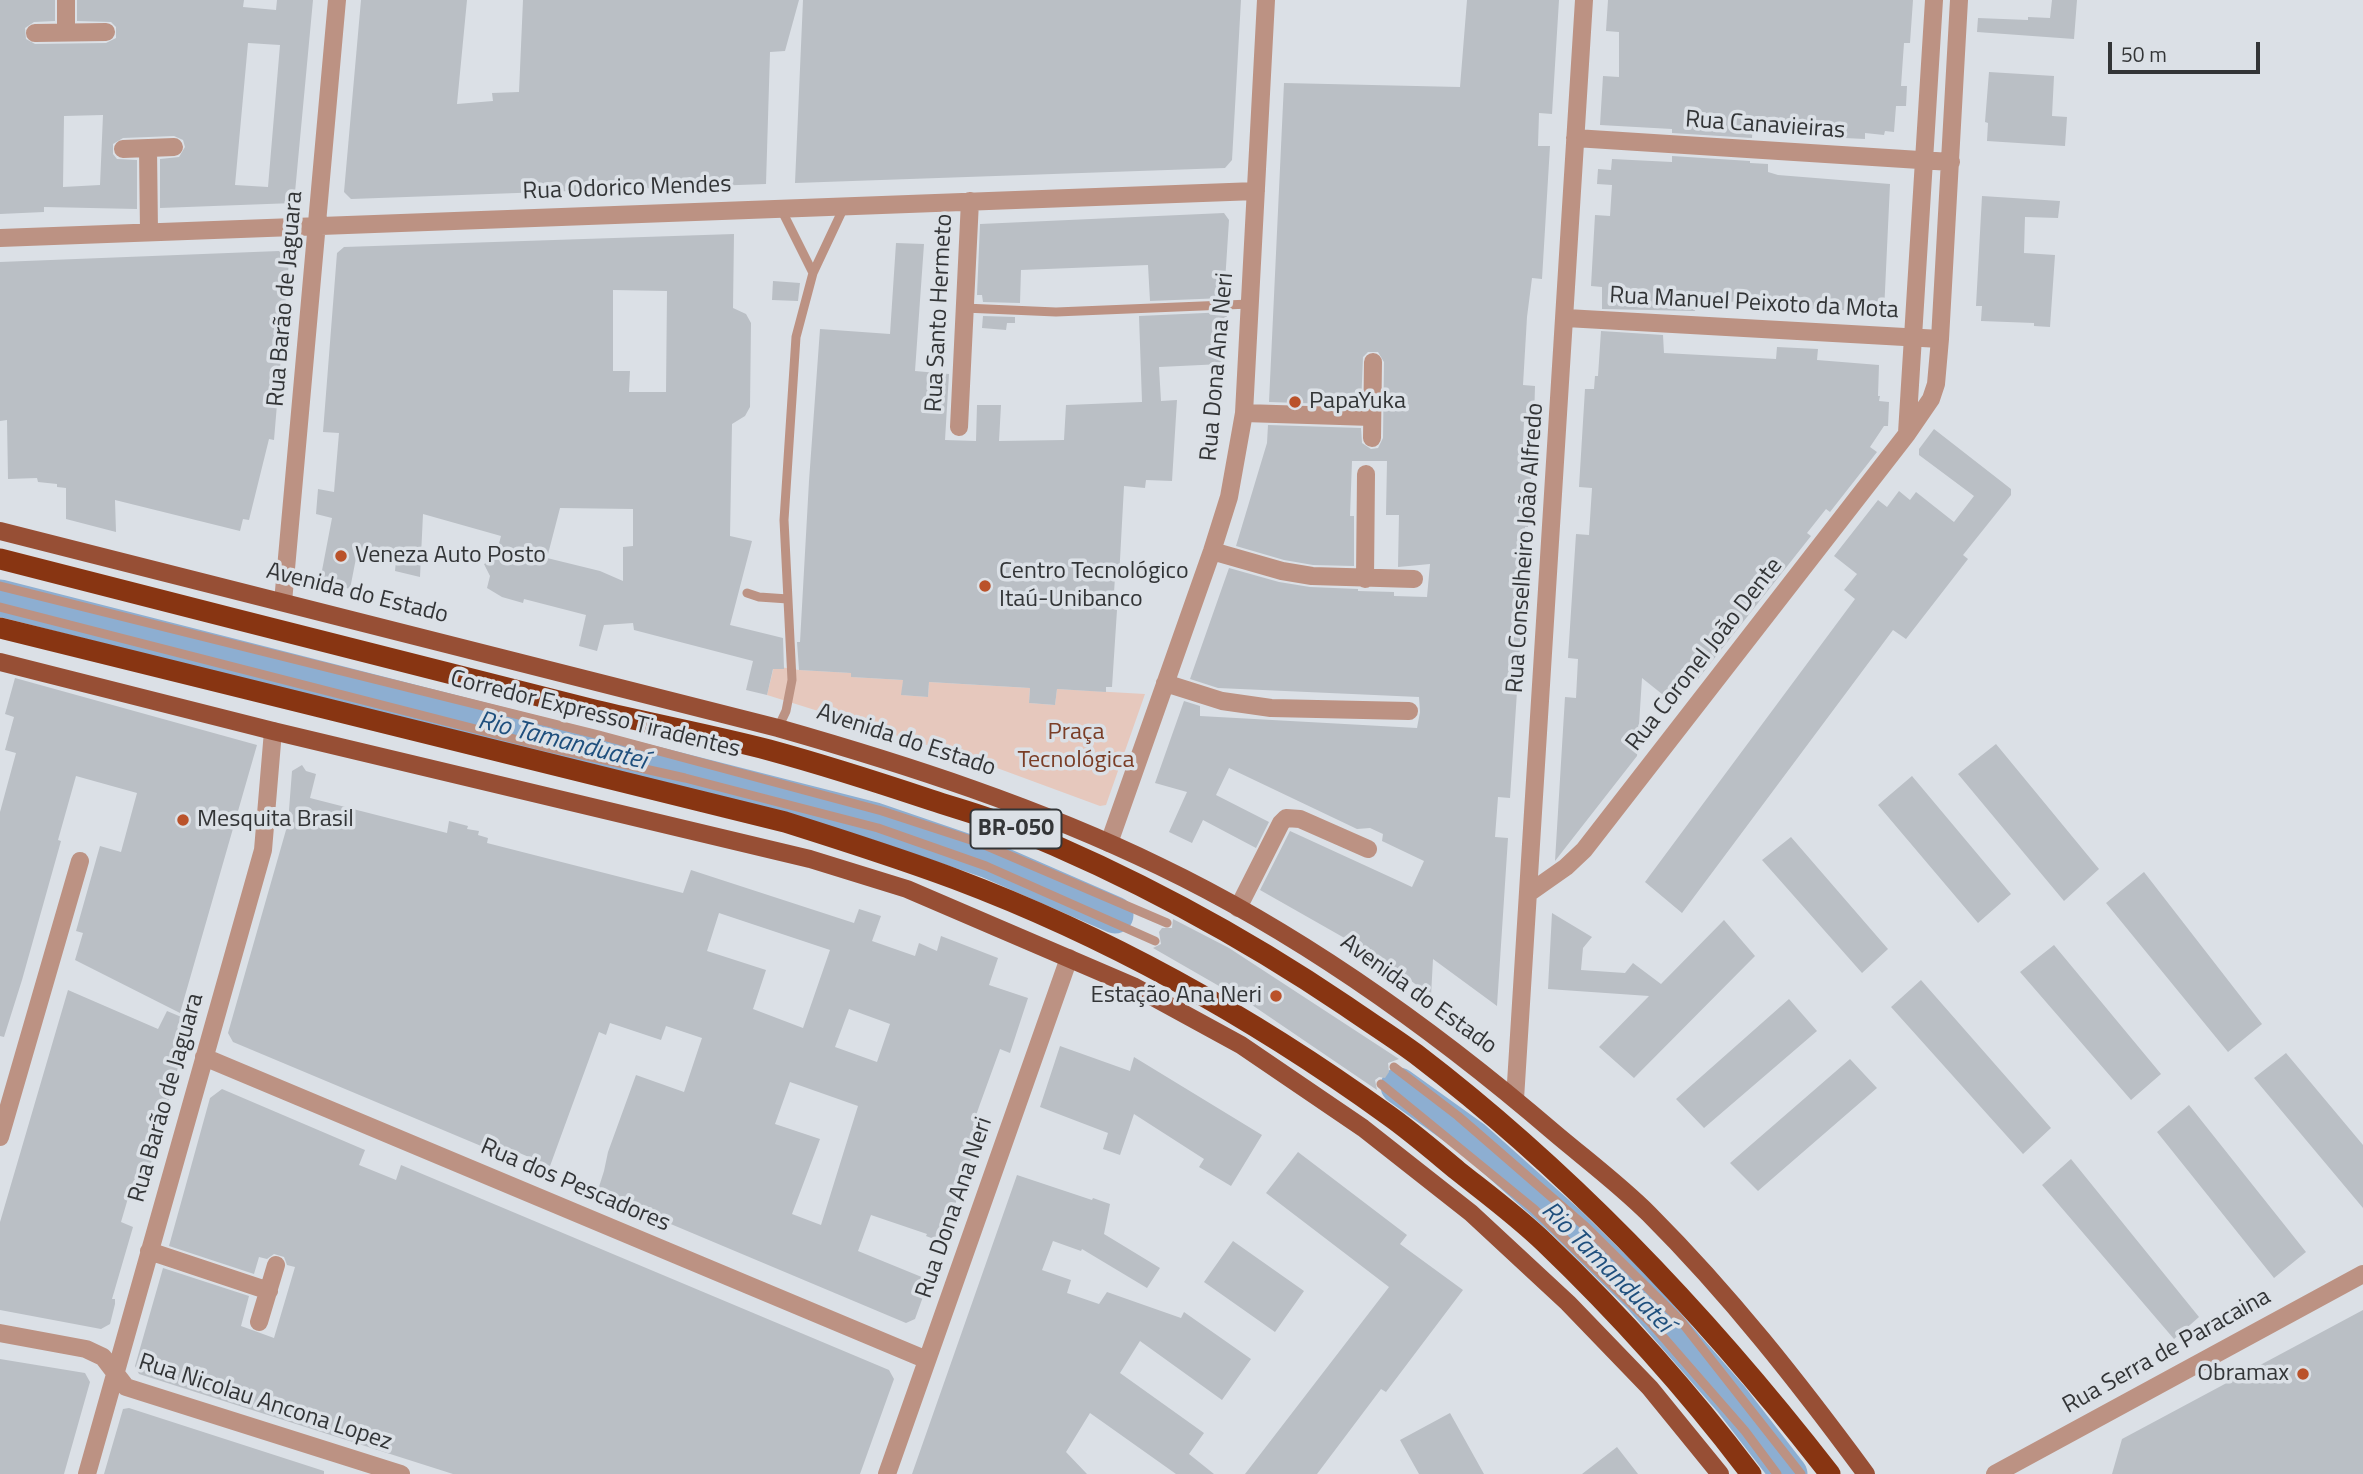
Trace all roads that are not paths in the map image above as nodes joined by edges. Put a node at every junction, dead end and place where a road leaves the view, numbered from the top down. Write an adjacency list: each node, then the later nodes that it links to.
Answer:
1 (66, 0): 7 (street)
2 (337, 0): 20 (street, Rua Barão de Jaguara)
3 (1266, 0): 16 (street, Rua Dona Ana Neri)
4 (1584, 0): 10 (street, Rua Conselheiro João Alfredo)
5 (1934, 0): 14 (street)
6 (1959, 0): 15 (street, Rua Coronel João Dente)
7 (66, 32): 8 (street); 9 (street)
8 (106, 32)
9 (35, 33)
10 (1575, 138): 14 (street, Rua Canavieiras); 26 (street, Rua Conselheiro João Alfredo)
11 (148, 148): 12 (street); 13 (street); 21 (street)
12 (174, 148)
13 (123, 149)
14 (1924, 160): 15 (street, Rua Canavieiras); 27 (street)
15 (1951, 162): 28 (street, Rua Coronel João Dente)
16 (1256, 191): 17 (street, Rua Odorico Mendes); 24 (street, Rua Dona Ana Neri)
17 (970, 201): 18 (street, Rua Odorico Mendes); 25 (street, Rua Santo Hermeto)
18 (845, 205): 19 (street, Rua Odorico Mendes); 23 (lane)
19 (781, 208): 20 (street, Rua Odorico Mendes); 23 (lane)
20 (317, 225): 21 (street, Rua Odorico Mendes); 44 (street, Rua Barão de Jaguara)
21 (149, 232): 22 (street, Rua Odorico Mendes)
22 (0, 238)
23 (813, 273): 43 (lane)
24 (1250, 304): 25 (lane); 30 (street, Rua Dona Ana Neri)
25 (964, 308): 32 (street, Rua Santo Hermeto)
26 (1566, 318): 27 (street, Rua Manuel Peixoto da Mota); 55 (street, Rua Conselheiro João Alfredo)
27 (1913, 338): 28 (street, Rua Manuel Peixoto da Mota); 33 (street)
28 (1940, 339): 33 (street, Rua Coronel João Dente)
29 (1373, 362): 31 (street)
30 (1244, 413): 31 (street); 37 (street, Rua Dona Ana Neri)
31 (1372, 417): 34 (street)
32 (958, 427)
33 (1907, 434): 55 (street, Rua Coronel João Dente)
34 (1372, 438)
35 (1366, 474): 39 (street)
36 (0, 531): 44 (main road, Avenida do Estado)
37 (1212, 551): 39 (street); 48 (street, Rua Dona Ana Neri)
38 (0, 559): 80 (highway, Avenida do Estado / BR-050)
39 (1365, 579): 40 (street)
40 (1414, 579)
41 (0, 586): 57 (lane, Corredor Expresso Tiradentes)
42 (747, 593): 43 (lane)
43 (788, 599): 50 (lane)
44 (283, 602): 50 (main road, Avenida do Estado)
45 (0, 607): 58 (lane, Corredor Expresso Tiradentes)
46 (0, 628): 77 (highway, BR-050)
47 (0, 662): 51 (main road)
48 (1165, 683): 49 (street); 52 (street, Rua Dona Ana Neri)
49 (1409, 711)
50 (778, 728): 52 (main road, Avenida do Estado)
51 (273, 731): 59 (main road); 60 (street, Rua Barão de Jaguara)
52 (1109, 843): 56 (main road, Avenida do Estado)
53 (1368, 849): 56 (street)
54 (80, 860): 64 (street)
55 (1529, 893): 63 (street, Rua Conselheiro João Alfredo)
56 (1238, 908): 63 (main road, Avenida do Estado)
57 (1167, 923)
58 (1155, 941)
59 (1069, 958): 71 (street, Rua Dona Ana Neri); 76 (main road)
60 (204, 1057): 65 (street, Rua Barão de Jaguara); 71 (street, Rua dos Pescadores)
61 (1394, 1067): 79 (lane)
62 (1381, 1084): 78 (lane)
63 (1515, 1099): 81 (main road, Avenida do Estado)
64 (0, 1138)
65 (149, 1251): 68 (street); 72 (street, Rua Barão de Jaguara)
66 (276, 1265): 68 (street)
67 (2363, 1274): 82 (street, Rua Serra de Paracaina)
68 (269, 1291): 69 (street)
69 (259, 1322)
70 (0, 1334): 72 (street, Rua Nicolau Ancona Lopez)
71 (927, 1360): 75 (street, Rua Dona Ana Neri)
72 (115, 1374): 73 (street, Rua Barão de Jaguara); 74 (street, Rua Nicolau Ancona Lopez)
73 (87, 1474)
74 (401, 1474)
75 (887, 1474)
76 (1720, 1474)
77 (1751, 1474)
78 (1777, 1474)
79 (1801, 1474)
80 (1830, 1474)
81 (1866, 1474)
82 (1995, 1474)

